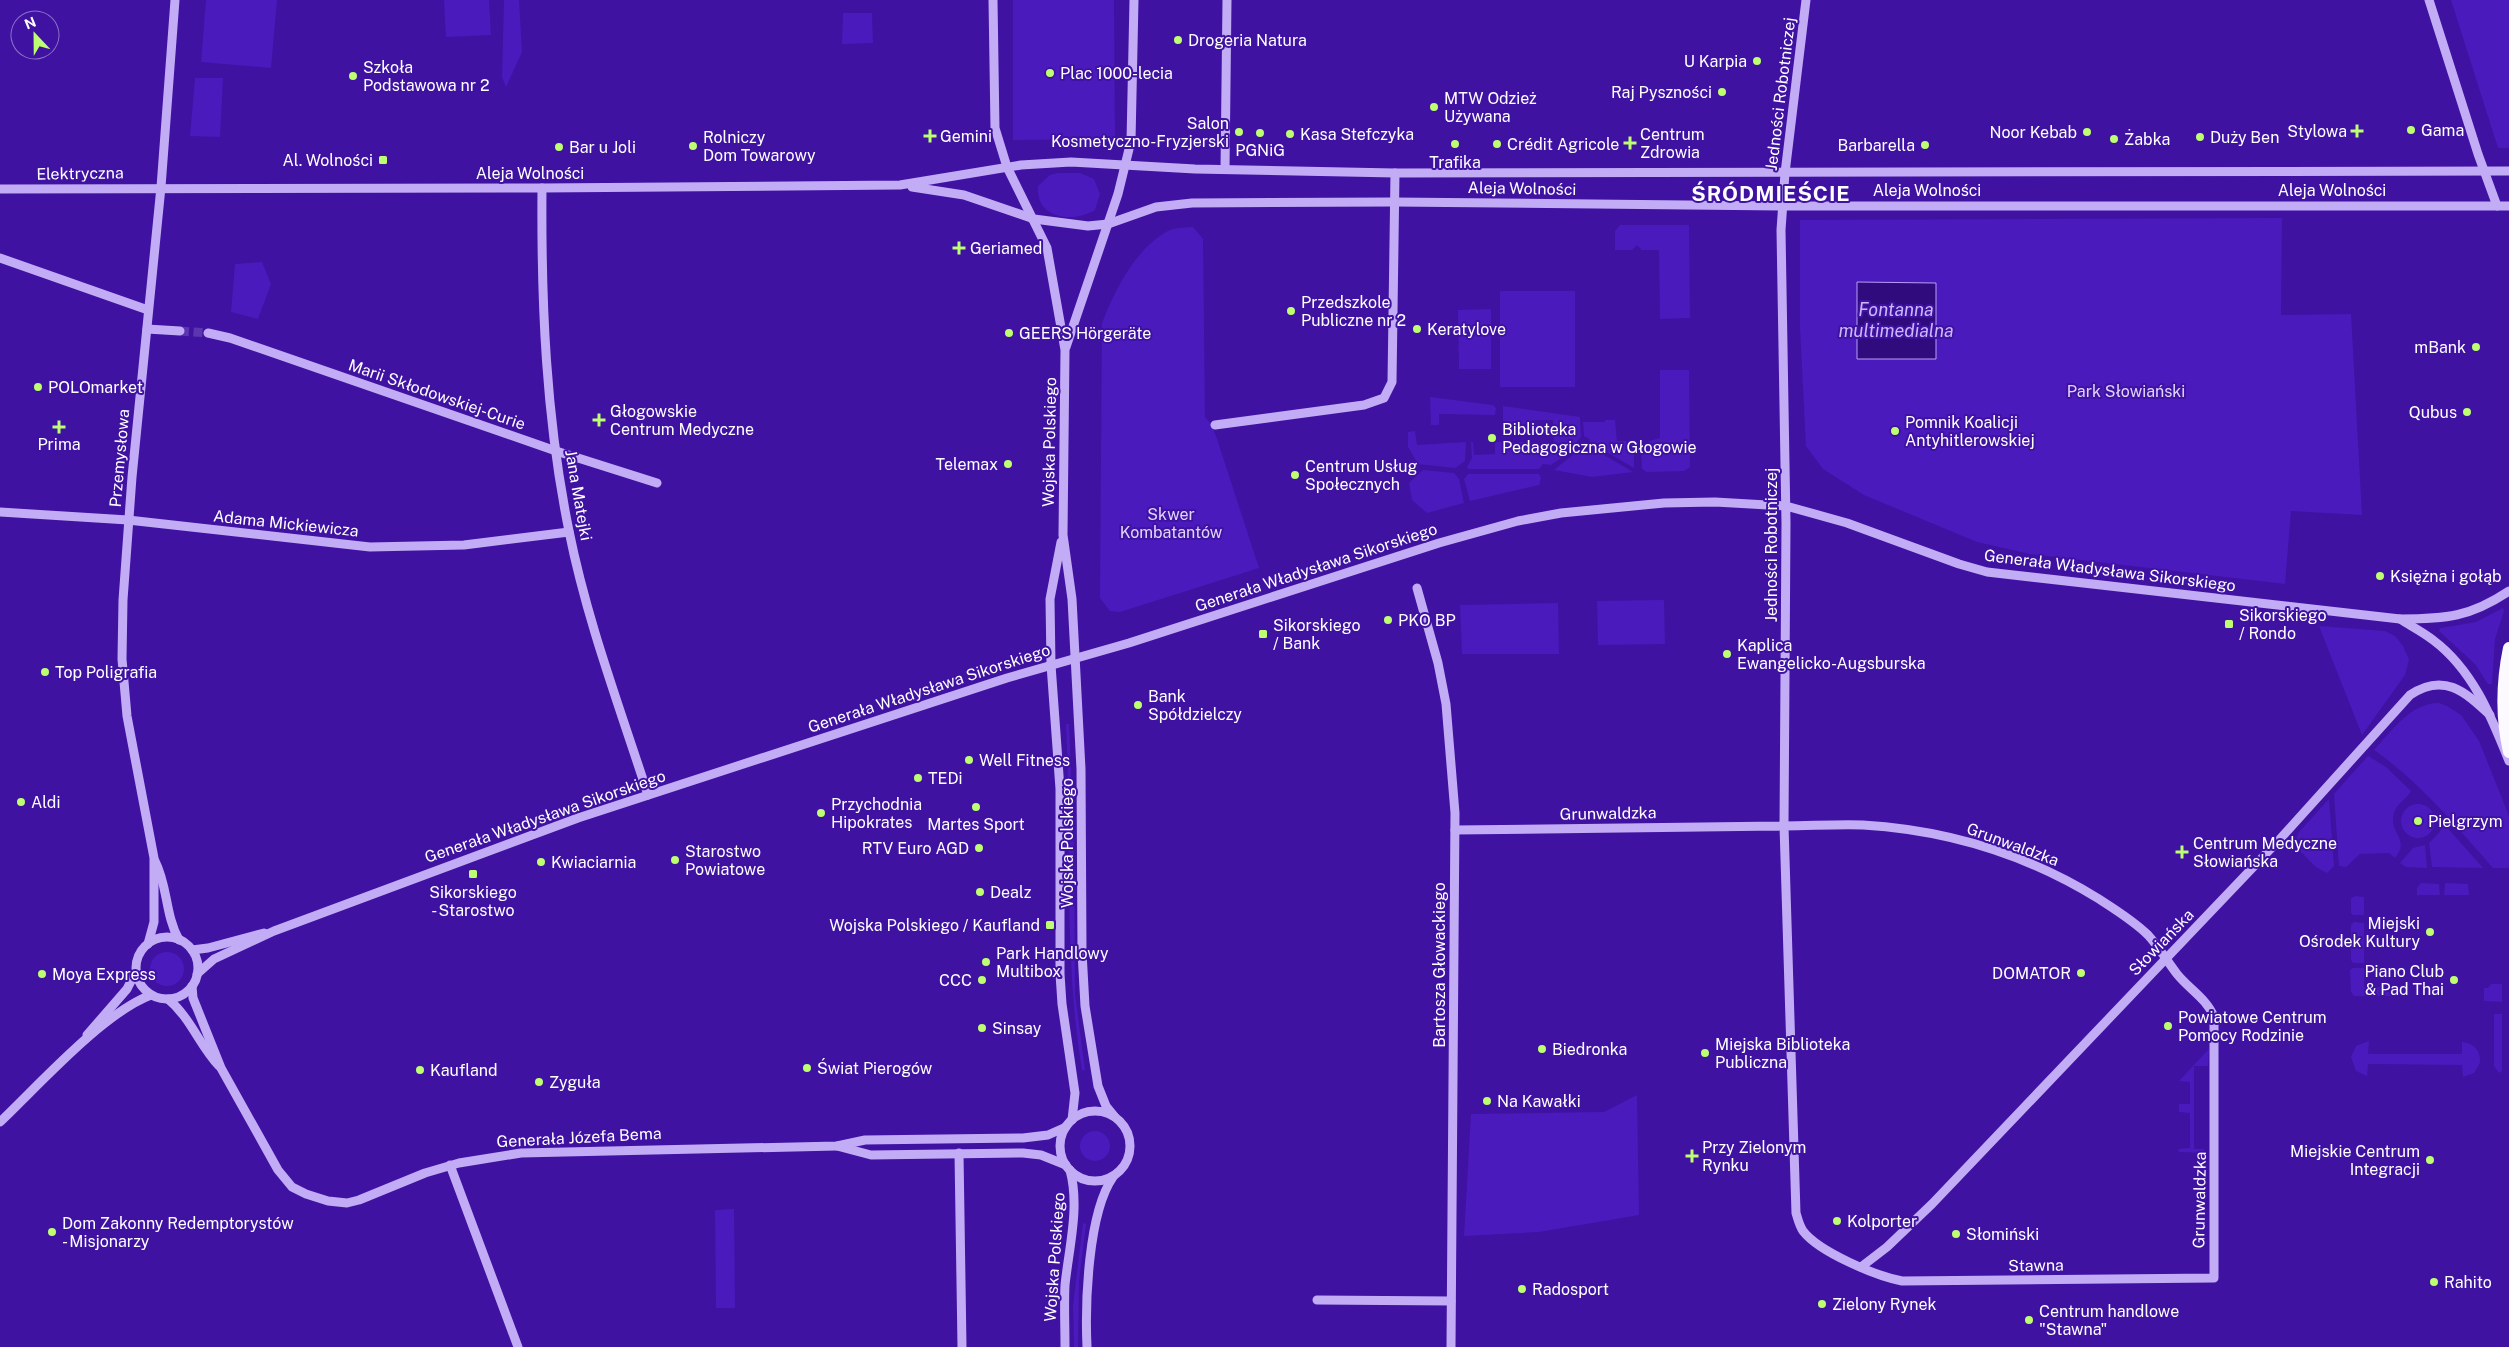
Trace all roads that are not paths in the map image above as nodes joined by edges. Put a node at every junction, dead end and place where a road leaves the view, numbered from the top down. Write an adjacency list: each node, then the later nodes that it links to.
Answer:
1 (175, 0): 15 (street, Przemysłowa)
2 (993, 0): 8 (street)
3 (1134, 0): 7 (street)
4 (1227, 0): 9 (street)
5 (1806, 0): 13 (street, Jedności Robotniczej)
6 (2429, 0): 10 (street)
7 (1126, 163): 8 (street, Aleja Wolności); 9 (street, Aleja Wolności); 23 (street, Wojska Polskiego)
8 (1007, 167): 14 (street, Aleja Wolności); 22 (street, Wojska Polskiego)
9 (1225, 170): 12 (street, Aleja Wolności)
10 (2484, 171): 11 (street, Aleja Wolności); 13 (street, Aleja Wolności); 20 (street)
11 (2509, 171)
12 (1395, 173): 13 (street, Aleja Wolności); 18 (street)
13 (1785, 173): 19 (street, Jedności Robotniczej)
14 (900, 185): 16 (street, Aleja Wolności); 22 (street, Aleja Wolności)
15 (161, 187): 16 (street, Aleja Wolności); 17 (street, Elektryczna); 25 (street, Przemysłowa)
16 (542, 188): 31 (street, Jana Matejki)
17 (0, 189)
18 (1394, 202): 19 (street, Aleja Wolności); 23 (street, Aleja Wolności); 30 (street)
19 (1783, 206): 20 (street, Aleja Wolności); 33 (street, Jedności Robotniczej)
20 (2497, 206): 21 (street, Aleja Wolności)
21 (2509, 206)
22 (1034, 219): 23 (street, Aleja Wolności); 29 (street, Wojska Polskiego)
23 (1108, 224): 29 (street, Wojska Polskiego)
24 (0, 258): 25 (street)
25 (148, 310): 26 (street, Przemysłowa)
26 (146, 329): 27 (street); 35 (street, Przemysłowa)
27 (180, 331)
28 (208, 334): 31 (street, Marii Skłodowskiej-Curie)
29 (1065, 350): 37 (street, Wojska Polskiego)
30 (1215, 425)
31 (556, 452): 32 (street, Marii Skłodowskiej-Curie); 36 (street, Jana Matejki)
32 (657, 484)
33 (1786, 506): 40 (street, Generała Władysława Sikorskiego); 42 (street, Generała Władysława Sikorskiego); 48 (street, Jedności Robotniczej)
34 (0, 512): 35 (street, Adama Mickiewicza)
35 (128, 520): 36 (street, Adama Mickiewicza); 50 (street, Przemysłowa)
36 (569, 532): 47 (street, Jana Matejki)
37 (1063, 535): 42 (street, Wojska Polskiego); 43 (street, Wojska Polskiego)
38 (1417, 588): 49 (street, Bartosza Głowackiego)
39 (2509, 591): 40 (street, Generała Władysława Sikorskiego)
40 (2400, 619): 44 (street, Generała Władysława Sikorskiego)
41 (2509, 648): 45 (main road)
42 (1074, 658): 43 (street, Generała Władysława Sikorskiego); 63 (street, Wojska Polskiego)
43 (1051, 665): 47 (street, Generała Władysława Sikorskiego); 65 (street, Wojska Polskiego)
44 (2490, 715): 46 (street, Generała Władysława Sikorskiego); 55 (street, Słowiańska)
45 (2509, 752)
46 (2509, 761)
47 (648, 795): 51 (street, Generała Władysława Sikorskiego)
48 (1784, 826): 49 (street, Grunwaldzka); 55 (street, Grunwaldzka); 71 (street, Jedności Robotniczej)
49 (1454, 830): 74 (street, Bartosza Głowackiego)
50 (154, 858): 52 (street, Przemysłowa); 53 (street, Przemysłowa)
51 (274, 931): 54 (street, Generała Władysława Sikorskiego); 57 (street, Generała Władysława Sikorskiego)
52 (179, 940): 53 (street); 54 (street)
53 (148, 944): 56 (street)
54 (192, 950): 57 (street)
55 (2167, 958): 71 (street, Słowiańska); 72 (street, Grunwaldzka)
56 (136, 971): 59 (street); 61 (street)
57 (197, 974): 58 (street)
58 (192, 986): 60 (street); 62 (street, Generała Józefa Bema)
59 (151, 995): 60 (street); 61 (street)
60 (168, 999): 62 (street, Generała Józefa Bema)
61 (80, 1046): 64 (street)
62 (221, 1068): 68 (street, Generała Józefa Bema)
63 (1115, 1117): 65 (street); 70 (street)
64 (0, 1122)
65 (1069, 1124): 66 (street, Generała Józefa Bema); 69 (street)
66 (837, 1146): 67 (street, Generała Józefa Bema); 68 (street, Generała Józefa Bema)
67 (959, 1152): 69 (street, Generała Józefa Bema); 76 (street)
68 (450, 1165): 75 (street)
69 (1068, 1168): 70 (street); 77 (street, Wojska Polskiego)
70 (1113, 1176): 78 (street)
71 (1861, 1267): 72 (street, Stawna)
72 (2214, 1278)
73 (1316, 1300): 74 (street)
74 (1451, 1301): 79 (street, Bartosza Głowackiego)
75 (518, 1347)
76 (962, 1347)
77 (1064, 1347)
78 (1087, 1347)
79 (1451, 1347)

